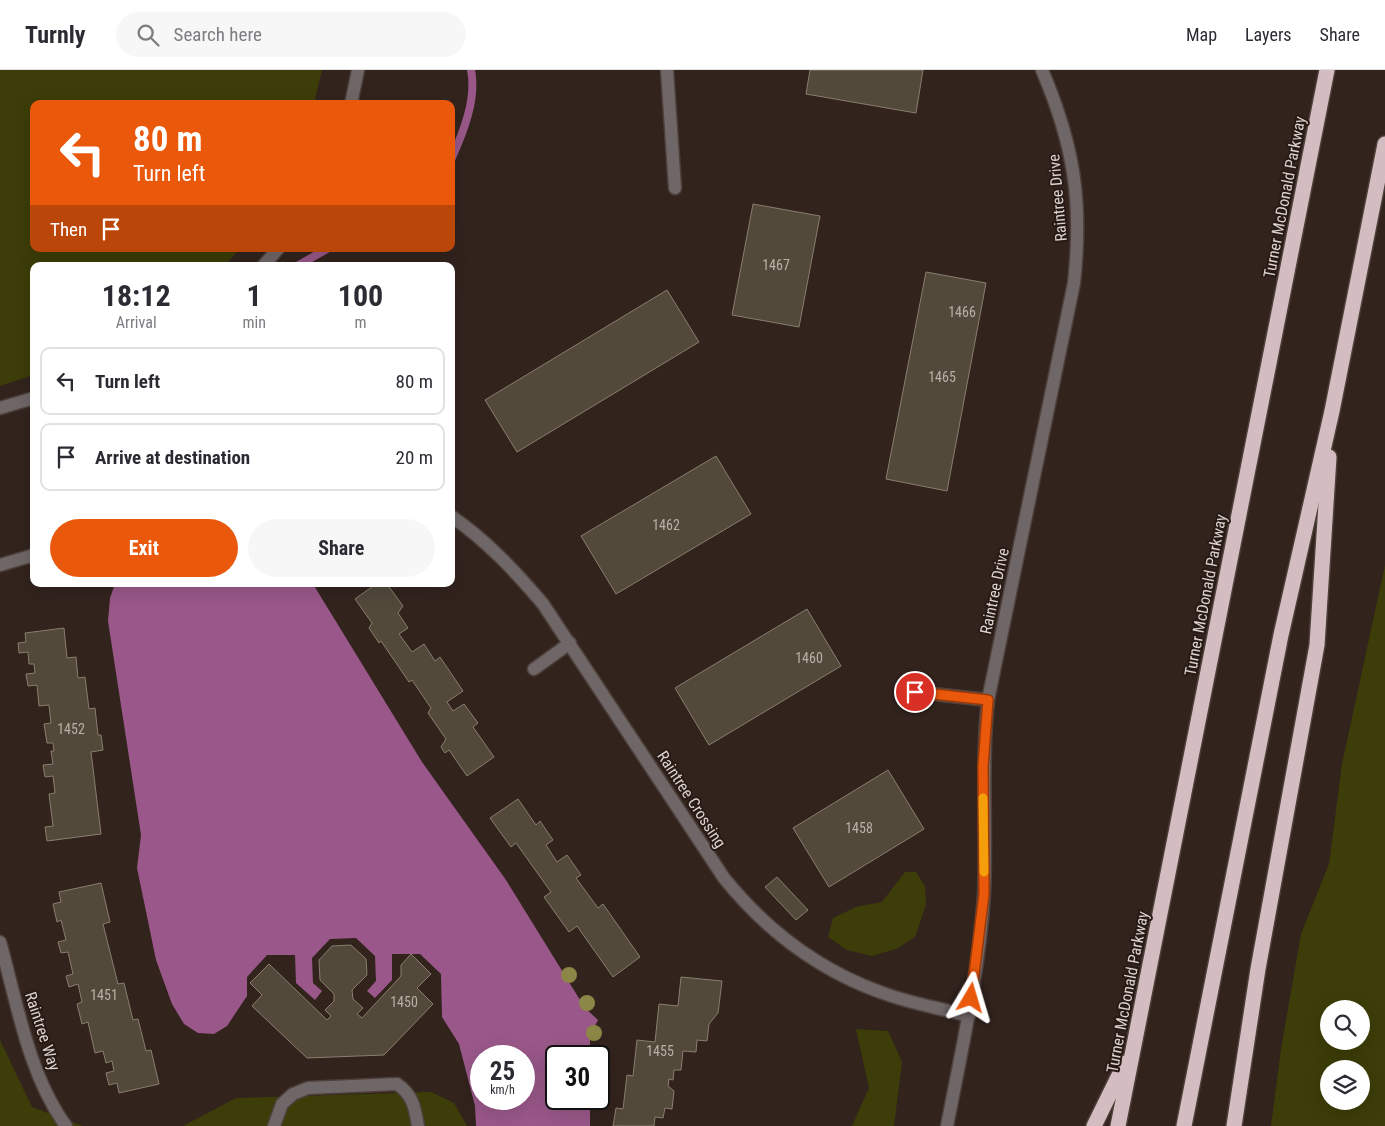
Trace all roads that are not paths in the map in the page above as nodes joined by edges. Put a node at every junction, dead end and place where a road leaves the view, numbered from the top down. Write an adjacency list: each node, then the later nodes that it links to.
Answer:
1 (358, 70): 5 (street)
2 (667, 70): 7 (street)
3 (1042, 70): 19 (street, Raintree Drive)
4 (1327, 70): 22 (highway, Turner McDonald Parkway)
5 (352, 100)
6 (1385, 144): 12 (highway)
7 (675, 188)
8 (275, 252): 9 (street)
9 (267, 262)
10 (30, 399): 11 (street)
11 (0, 408)
12 (1332, 411): 29 (highway); 30 (highway)
13 (455, 519): 16 (street, Raintree Crossing)
14 (30, 556): 15 (street)
15 (0, 565)
16 (570, 644): 17 (street); 21 (street, Raintree Crossing)
17 (534, 669)
18 (915, 692): 19 (street)
19 (988, 700): 21 (street, Raintree Drive)
20 (0, 942): 23 (street, Raintree Way)
21 (969, 1016): 26 (street, Raintree Drive)
22 (1134, 1046): 27 (highway); 28 (highway, Turner McDonald Parkway)
23 (66, 1126)
24 (274, 1126): 25 (street)
25 (418, 1126)
26 (947, 1126)
27 (1094, 1126)
28 (1118, 1126)
29 (1184, 1126)
30 (1234, 1126)

